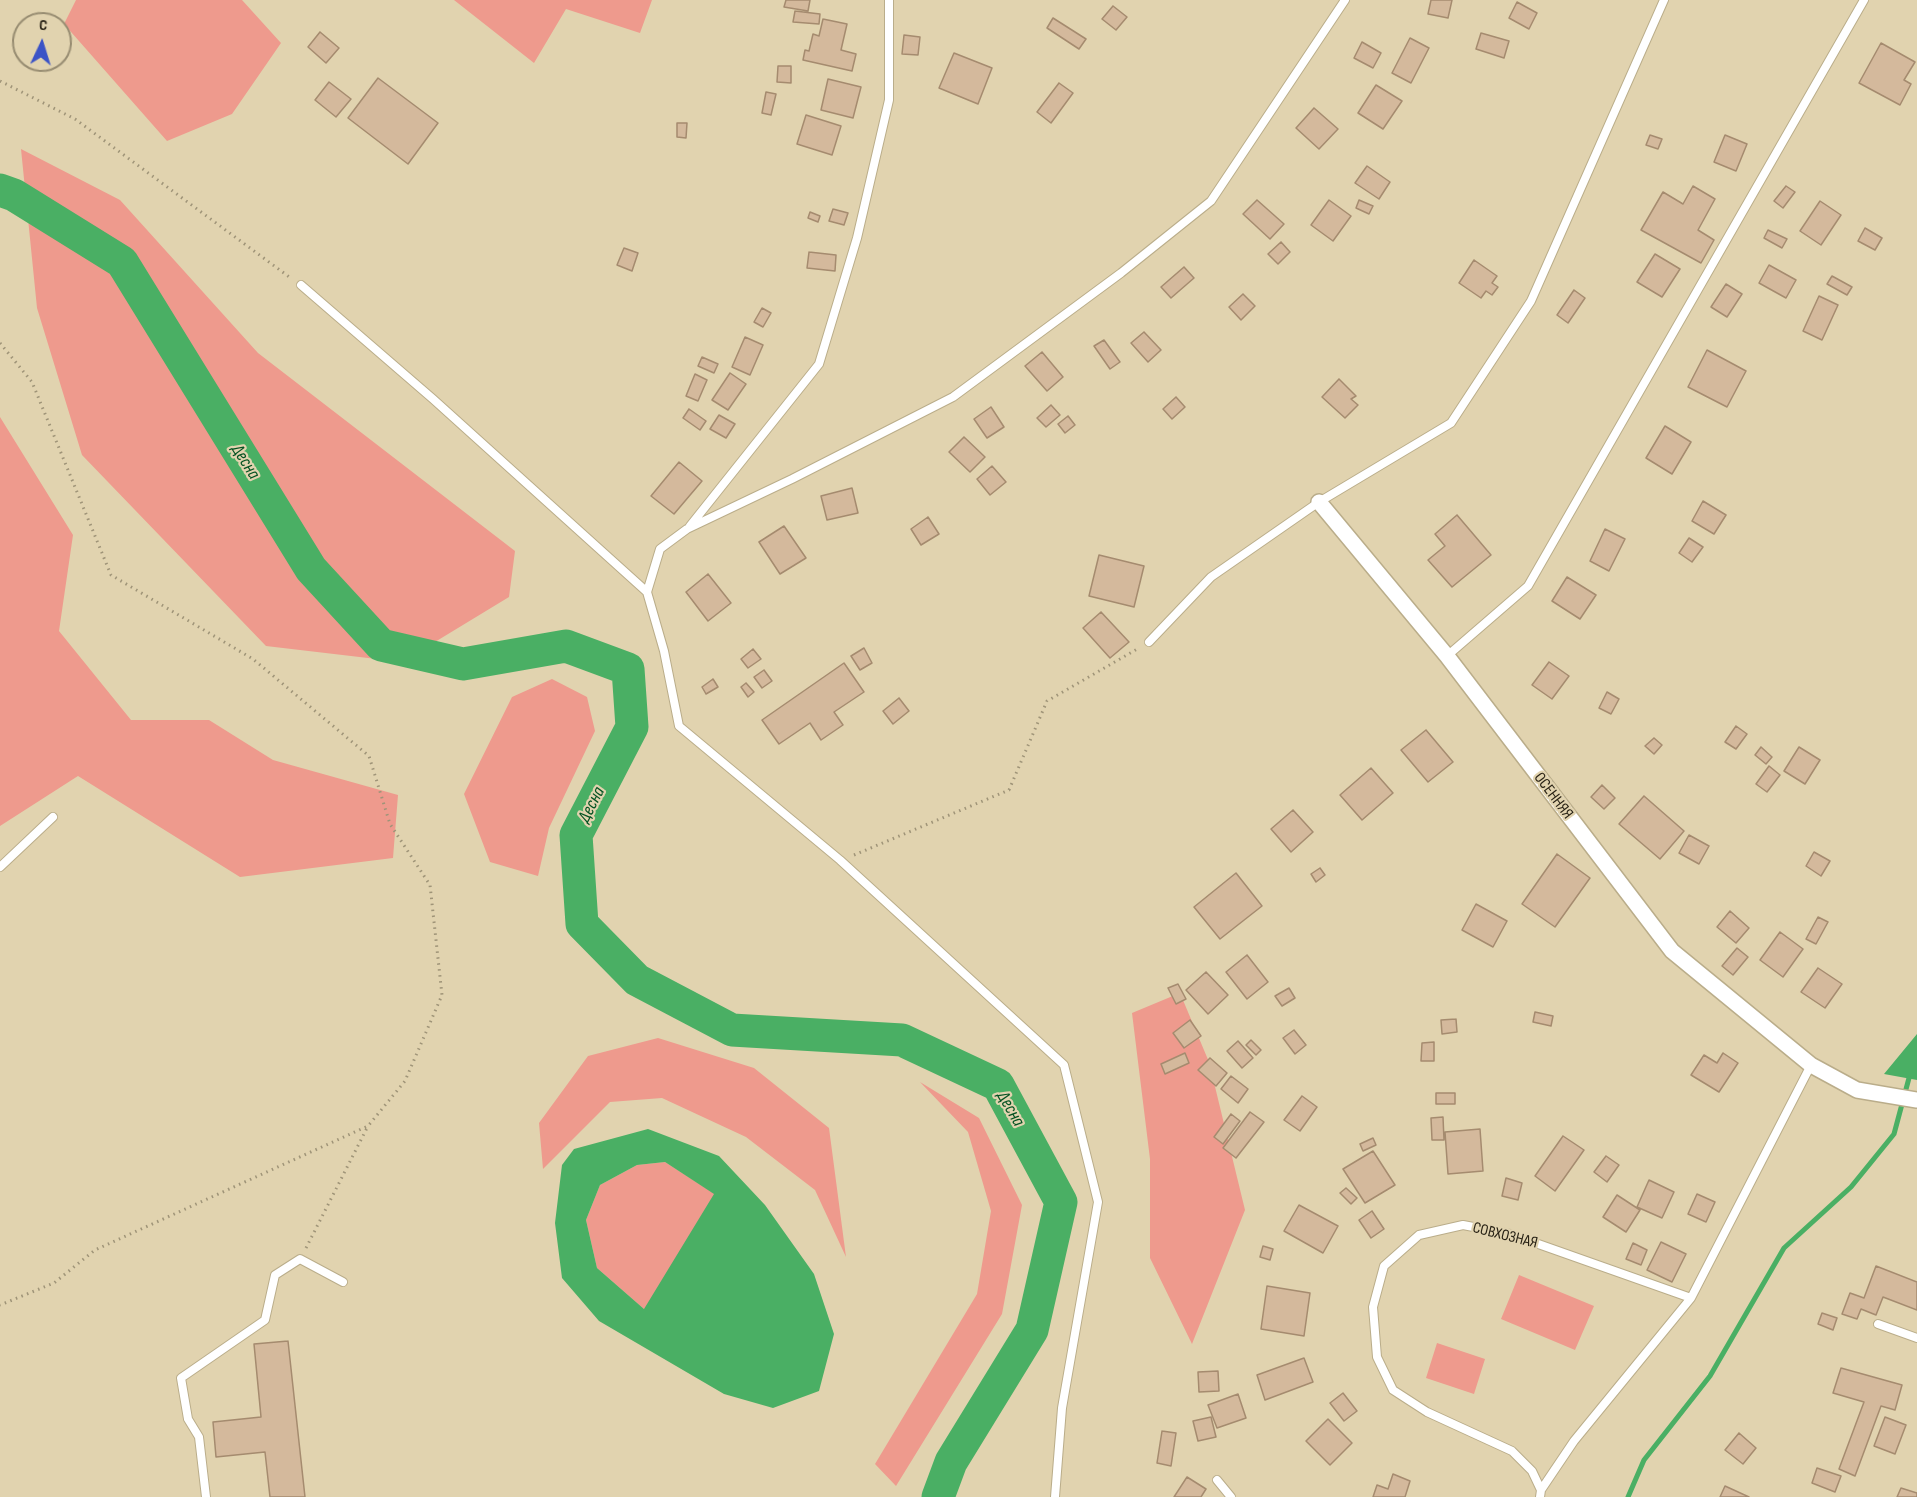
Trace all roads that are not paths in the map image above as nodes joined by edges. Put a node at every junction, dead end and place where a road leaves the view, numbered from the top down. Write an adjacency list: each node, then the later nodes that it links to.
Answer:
1 (889, 0): 7 (lane)
2 (1345, 0): 7 (lane)
3 (1664, 0): 6 (lane)
4 (1864, 0): 10 (lane)
5 (301, 285): 8 (lane)
6 (1319, 502): 9 (lane); 10 (street, ОСЕННЯЯ)
7 (687, 529): 8 (lane)
8 (647, 591): 22 (lane)
9 (1149, 642)
10 (1447, 656): 13 (street, ОСЕННЯЯ)
11 (53, 817): 12 (lane)
12 (0, 867)
13 (1811, 1065): 14 (street); 16 (lane, СОВХОЗНАЯ)
14 (1917, 1100)
15 (343, 1282): 21 (lane)
16 (1691, 1298): 20 (lane, СОВХОЗНАЯ); 20 (lane, СОВХОЗНАЯ)
17 (1878, 1324): 18 (lane)
18 (1917, 1338)
19 (1217, 1480): 23 (lane)
20 (1540, 1493)
21 (207, 1497)
22 (1055, 1497)
23 (1231, 1497)

